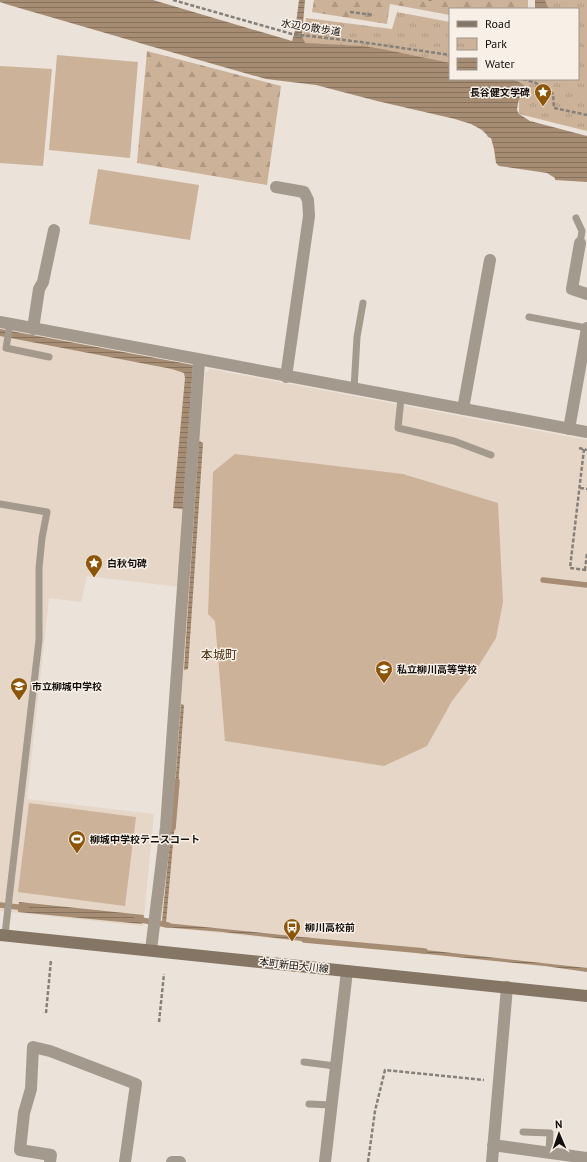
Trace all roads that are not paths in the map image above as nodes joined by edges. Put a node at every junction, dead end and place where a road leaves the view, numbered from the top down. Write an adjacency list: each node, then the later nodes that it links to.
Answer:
1 (276, 187): 14 (street)
2 (576, 218): 4 (lane)
3 (54, 230): 11 (street)
4 (580, 243): 6 (street)
5 (490, 260): 17 (street)
6 (587, 294)
7 (363, 303): 15 (lane)
8 (529, 317): 10 (lane)
9 (6, 326): 11 (street); 12 (lane)
10 (587, 328): 18 (street)
11 (33, 329): 13 (street)
12 (49, 357)
13 (199, 361): 14 (street); 23 (street)
14 (286, 377): 15 (street)
15 (354, 389): 16 (street)
16 (401, 398): 17 (street); 20 (lane)
17 (463, 409): 18 (street)
18 (569, 429): 19 (street)
19 (587, 432)
20 (491, 455)
21 (0, 504): 22 (lane)
22 (3, 935): 23 (main road, 本町新田大川線)
23 (151, 950): 24 (main road, 本町新田大川線)
24 (347, 971): 25 (main road, 本町新田大川線); 28 (street)
25 (508, 987): 26 (main road, 本町新田大川線); 32 (street)
26 (587, 996)
27 (304, 1062): 28 (lane)
28 (336, 1066): 30 (street)
29 (309, 1104): 30 (lane)
30 (331, 1105): 39 (street)
31 (523, 1132): 33 (lane)
32 (493, 1145): 33 (street); 40 (street)
33 (548, 1152): 34 (street)
34 (587, 1158)
35 (50, 1162): 36 (street)
36 (125, 1162)
37 (172, 1162): 38 (street)
38 (180, 1162)
39 (325, 1162)
40 (492, 1162)

